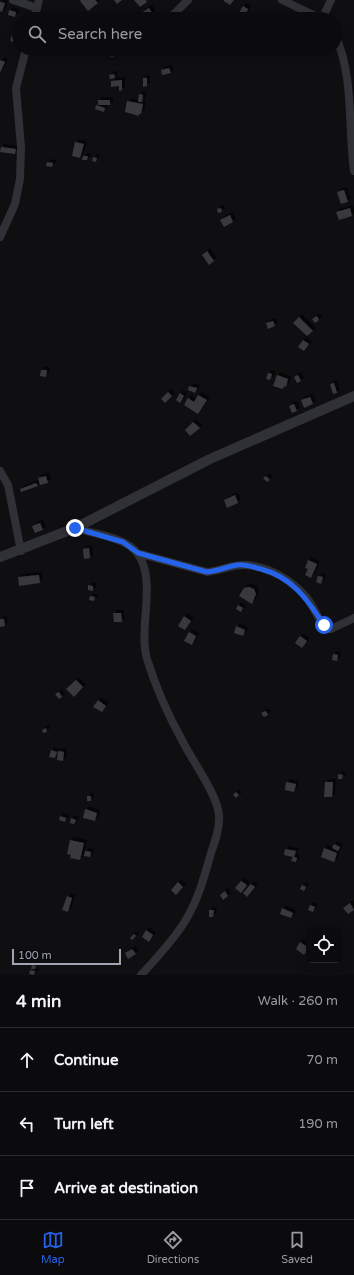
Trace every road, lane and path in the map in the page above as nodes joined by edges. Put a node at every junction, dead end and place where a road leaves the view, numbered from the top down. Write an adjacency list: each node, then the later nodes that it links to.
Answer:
1 (13, 0): 5 (street)
2 (188, 0): 6 (street)
3 (282, 0): 7 (street)
4 (331, 0): 8 (street)
5 (38, 4)
6 (176, 12)
7 (307, 12)
8 (325, 12)
9 (342, 48): 11 (street)
10 (24, 56): 12 (street)
11 (354, 171)
12 (0, 237)
13 (354, 396): 15 (street)
14 (0, 471): 16 (street)
15 (75, 528): 16 (street); 17 (street)
16 (21, 551): 18 (street)
17 (138, 553): 19 (street); 20 (street)
18 (0, 557)
19 (354, 618)
20 (141, 975)

